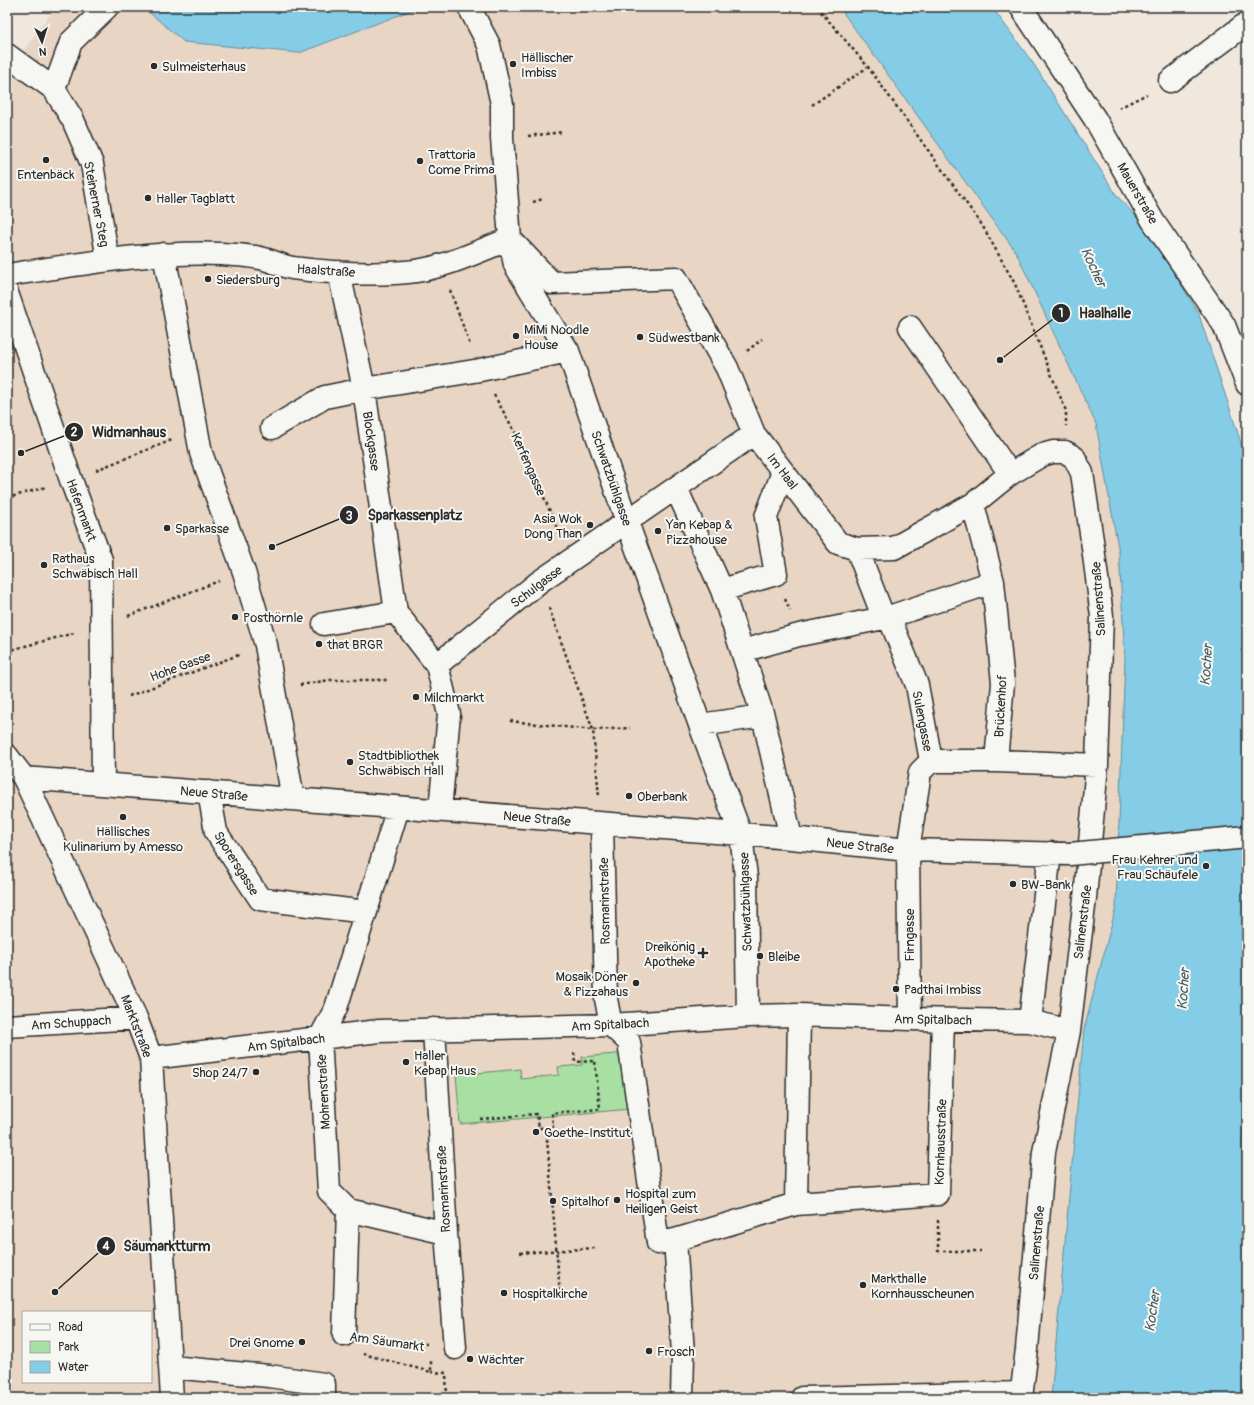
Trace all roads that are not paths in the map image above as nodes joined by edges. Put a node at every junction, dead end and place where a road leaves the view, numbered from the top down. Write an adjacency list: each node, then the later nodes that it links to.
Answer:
1 (107, 7): 7 (street)
2 (469, 7): 8 (street, Schwatzbühlgasse)
3 (1021, 7): 16 (street, Mauerstraße)
4 (1247, 23): 6 (street)
5 (7, 54): 7 (street)
6 (1170, 81)
7 (54, 90): 10 (street, Steinerner Steg)
8 (510, 240): 11 (street, Haalstraße); 15 (street, Schwatzbühlgasse); 19 (street, Im Haal)
9 (164, 254): 10 (street, Haalstraße); 11 (street, Haalstraße); 43 (street)
10 (108, 260): 12 (street, Haalstraße)
11 (339, 272): 17 (street, Blockgasse)
12 (7, 275)
13 (7, 293): 41 (street, Hafenmarkt)
14 (910, 327): 22 (street)
15 (568, 351): 17 (street); 25 (street, Schwatzbühlgasse)
16 (1247, 384)
17 (364, 389): 18 (street); 29 (street, Blockgasse)
18 (272, 428)
19 (754, 434): 21 (street, Im Haal); 23 (street, Schulgasse)
20 (1065, 452): 22 (street, Im Haal); 39 (street, Salinenstraße)
21 (783, 472): 26 (street, Im Haal); 28 (street)
22 (1010, 474): 24 (street, Im Haal)
23 (676, 488): 25 (street, Schulgasse); 28 (street)
24 (973, 504): 26 (street, Im Haal); 27 (street, Brückenhof)
25 (627, 522): 33 (street, Schulgasse); 35 (street, Schwatzbühlgasse)
26 (857, 549): 30 (street, Sulengasse)
27 (993, 582): 30 (street); 38 (street, Brückenhof)
28 (722, 590): 32 (street)
29 (396, 612): 31 (street); 33 (street)
30 (889, 617): 32 (street); 37 (street, Sulengasse)
31 (324, 624)
32 (742, 651): 34 (street)
33 (437, 665): 45 (street)
34 (763, 716): 35 (street); 49 (street)
35 (700, 725): 47 (street, Schwatzbühlgasse)
36 (7, 756): 40 (street, Marktstraße)
37 (931, 761): 38 (street); 50 (street, Sulengasse)
38 (996, 761): 39 (street)
39 (1097, 765): 62 (street, Salinenstraße)
40 (24, 778): 41 (street, Neue Straße); 55 (street, Marktstraße)
41 (103, 784): 42 (street, Neue Straße)
42 (209, 792): 43 (street, Neue Straße); 52 (street, Sporersgasse)
43 (292, 799): 44 (street, Neue Straße)
44 (398, 808): 45 (street, Neue Straße); 52 (street, Mohrenstraße)
45 (440, 810): 46 (street, Neue Straße)
46 (602, 824): 47 (street, Neue Straße); 59 (street, Rosmarinstraße)
47 (741, 835): 49 (street, Neue Straße); 54 (street, Schwatzbühlgasse)
48 (1247, 837): 51 (street, Neue Straße, bridge)
49 (792, 838): 50 (street, Neue Straße)
50 (908, 850): 51 (street, Neue Straße); 56 (street, Firngasse)
51 (1060, 854): 58 (street)
52 (366, 912): 63 (street, Mohrenstraße)
53 (799, 1015): 54 (street, Am Spitalbach); 56 (street, Am Spitalbach); 65 (street)
54 (748, 1016): 59 (street, Am Spitalbach)
55 (136, 1018): 60 (street, Am Schuppach); 64 (street, Marktstraße)
56 (910, 1019): 57 (street, Am Spitalbach)
57 (943, 1020): 58 (street, Am Spitalbach); 65 (street, Kornhausstraße)
58 (1030, 1020): 62 (street, Am Spitalbach)
59 (611, 1025): 61 (street, Am Spitalbach); 68 (street, Kornhausstraße)
60 (7, 1026)
61 (434, 1029): 63 (street, Am Spitalbach); 67 (street, Rosmarinstraße)
62 (1069, 1031): 73 (street, Salinenstraße)
63 (320, 1038): 64 (street, Am Spitalbach); 66 (street, Mohrenstraße)
64 (150, 1058): 71 (street, Marktstraße)
65 (796, 1204): 68 (street, Kornhausstraße)
66 (348, 1210): 67 (street); 69 (street, Am Säumarkt)
67 (446, 1233): 70 (street, Rosmarinstraße)
68 (675, 1240): 76 (street)
69 (344, 1335)
70 (455, 1348)
71 (170, 1367): 72 (street); 74 (street, Marktstraße)
72 (324, 1391)
73 (1021, 1395): 75 (street)
74 (168, 1397)
75 (867, 1397): 77 (street)
76 (682, 1398)
77 (802, 1398)

